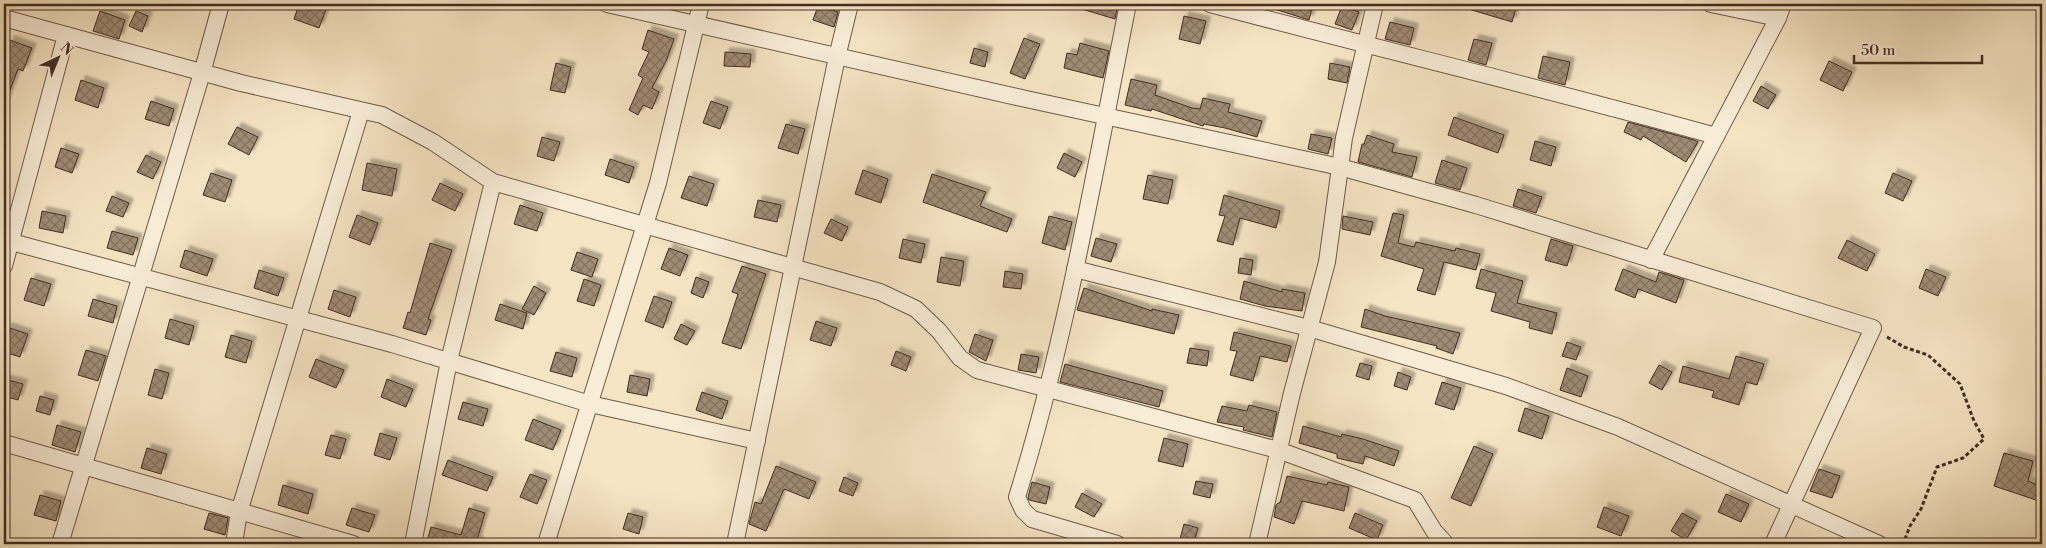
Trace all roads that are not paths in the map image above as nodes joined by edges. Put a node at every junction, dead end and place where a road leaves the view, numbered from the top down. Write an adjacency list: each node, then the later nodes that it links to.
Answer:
1 (221, 4): 15 (street)
2 (607, 4): 11 (street)
3 (701, 4): 11 (street)
4 (850, 4): 14 (street)
5 (1128, 4): 17 (street)
6 (1210, 4): 13 (street)
7 (1375, 4): 13 (street)
8 (1711, 4): 9 (street)
9 (1780, 11): 18 (street)
10 (4, 18): 12 (street)
11 (696, 23): 14 (street); 21 (street)
12 (66, 35): 15 (street); 22 (street)
13 (1365, 46): 18 (street); 19 (street)
14 (837, 57): 17 (street); 25 (street)
15 (202, 73): 16 (street); 27 (street)
16 (361, 111): 20 (street); 28 (street)
17 (1106, 116): 19 (street); 26 (street)
18 (1716, 136): 23 (street)
19 (1340, 167): 23 (street); 29 (street)
20 (494, 182): 21 (street); 30 (street)
21 (645, 226): 25 (street); 32 (street)
22 (7, 241): 24 (street); 27 (street)
23 (1651, 260): 37 (street)
24 (4, 266)
25 (794, 267): 31 (street); 33 (street)
26 (1075, 269): 29 (street); 31 (street)
27 (139, 275): 28 (street); 36 (street)
28 (298, 318): 30 (street); 38 (street)
29 (1309, 328): 35 (street); 37 (street)
30 (449, 362): 32 (street); 43 (street)
31 (1048, 390): 35 (street); 45 (street)
32 (590, 404): 33 (street); 44 (street)
33 (757, 440): 39 (street)
34 (4, 443): 36 (street)
35 (1278, 450): 46 (street); 47 (street)
36 (83, 465): 38 (street); 40 (street)
37 (1792, 506): 48 (street); 49 (street)
38 (239, 512): 41 (street); 42 (street)
39 (740, 543)
40 (60, 544)
41 (234, 544)
42 (353, 544)
43 (413, 544)
44 (546, 544)
45 (1117, 544)
46 (1257, 544)
47 (1446, 544)
48 (1773, 544)
49 (1879, 544)

